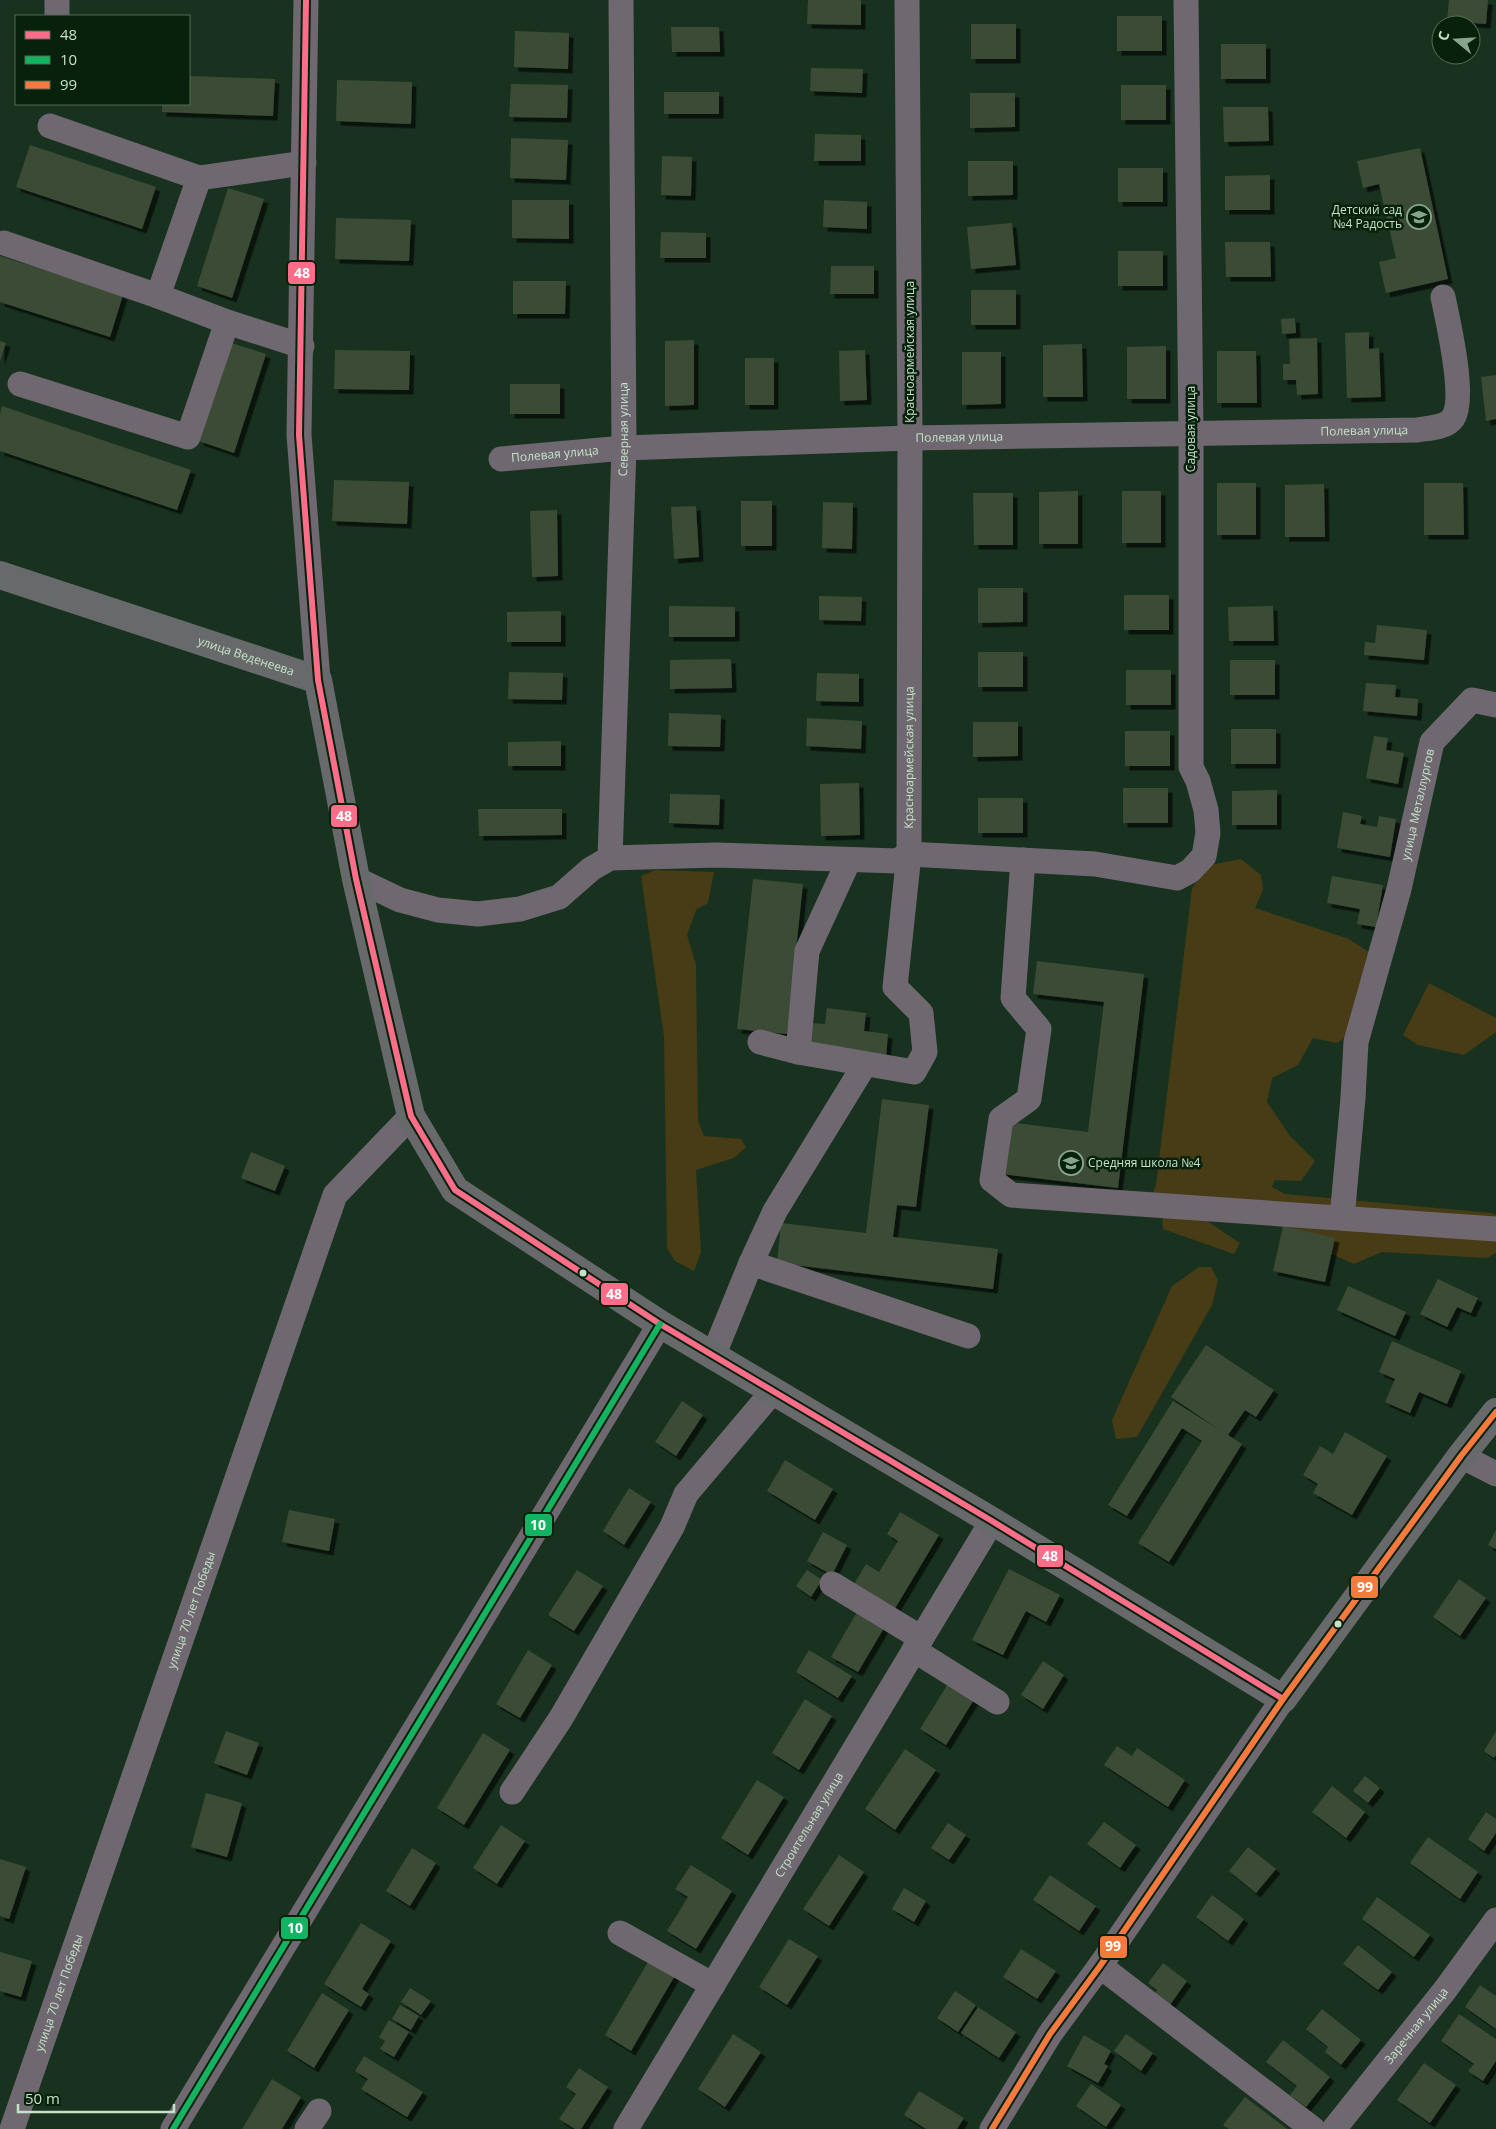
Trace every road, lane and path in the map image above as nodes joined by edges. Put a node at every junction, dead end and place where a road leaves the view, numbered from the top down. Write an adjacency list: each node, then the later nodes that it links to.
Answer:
1 (56, 0): 6 (street)
2 (306, 0): 8 (street)
3 (622, 0): 18 (street, Северная улица)
4 (907, 0): 17 (street, Красноармейская улица)
5 (1186, 0): 16 (street, Садовая улица)
6 (56, 15)
7 (50, 126): 9 (street)
8 (304, 163): 9 (street); 14 (street)
9 (199, 178): 11 (street)
10 (4, 243): 11 (street)
11 (158, 296): 13 (street)
12 (1443, 297): 16 (street, Полевая улица)
13 (227, 322): 14 (street); 15 (street)
14 (302, 346): 21 (street)
15 (20, 384)
16 (1191, 434): 17 (street, Полевая улица); 26 (street, Садовая улица)
17 (910, 438): 18 (street, Полевая улица); 23 (street, Красноармейская улица)
18 (624, 448): 19 (street, Полевая улица); 24 (street, Северная улица)
19 (501, 459)
20 (0, 575): 21 (main road, улица Веденеева)
21 (318, 680): 27 (main road)
22 (1496, 706): 32 (street, улица Металлургов)
23 (909, 854): 25 (street); 26 (street); 30 (street, Красноармейская улица)
24 (610, 858): 25 (street); 27 (street)
25 (849, 860): 29 (street)
26 (1023, 860): 32 (street)
27 (356, 879): 31 (main road)
28 (760, 1042): 29 (street)
29 (798, 1052): 30 (street)
30 (865, 1064): 34 (street)
31 (411, 1116): 35 (main road); 52 (street, улица 70 лет Победы)
32 (1342, 1218): 33 (street)
33 (1496, 1229)
34 (751, 1263): 36 (street); 37 (street)
35 (660, 1324): 37 (main road); 53 (street)
36 (968, 1336)
37 (713, 1356): 38 (main road)
38 (773, 1391): 42 (main road); 47 (street)
39 (1496, 1412): 40 (main road)
40 (1460, 1456): 41 (street); 45 (main road)
41 (1496, 1474)
42 (992, 1521): 44 (street, Строительная улица); 45 (main road)
43 (832, 1584): 44 (street)
44 (918, 1644): 46 (street); 51 (street, Строительная улица)
45 (1283, 1698): 50 (street)
46 (997, 1702)
47 (512, 1792)
48 (1496, 1920): 57 (street, Заречная улица)
49 (620, 1933): 51 (street)
50 (1100, 1966): 55 (street); 56 (street)
51 (712, 1985): 54 (street, Строительная улица)
52 (12, 2129)
53 (173, 2129)
54 (626, 2129)
55 (992, 2129)
56 (1313, 2129)
57 (1334, 2129)

